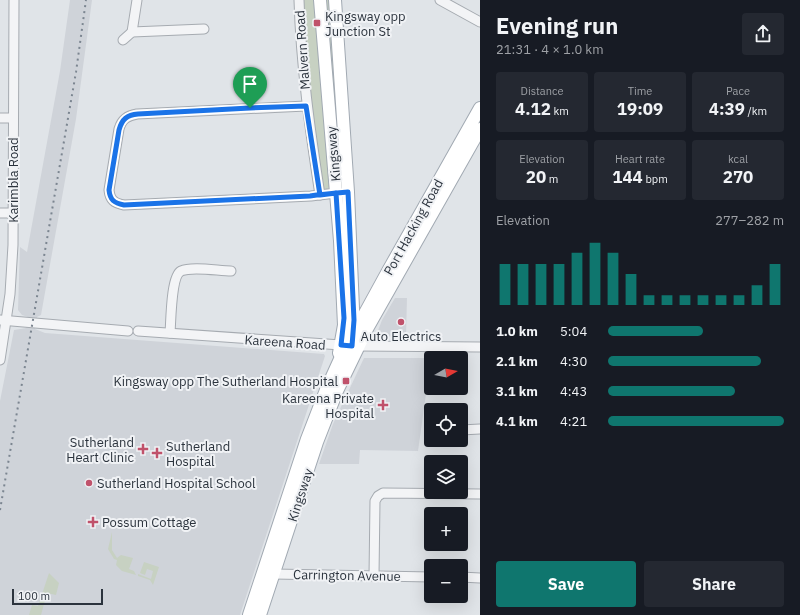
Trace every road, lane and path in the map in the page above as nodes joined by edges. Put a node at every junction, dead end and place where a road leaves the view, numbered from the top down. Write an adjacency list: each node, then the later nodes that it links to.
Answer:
1 (14, 0): 14 (street, Karimbla Road)
2 (137, 0): 9 (street)
3 (298, 0): 11 (street, Malvern Road)
4 (320, 0): 16 (main road, Kingsway)
5 (335, 0): 16 (main road, Kingsway)
6 (440, 0): 7 (street)
7 (480, 22)
8 (204, 29): 9 (street)
9 (132, 32): 10 (street)
10 (123, 40)
11 (306, 106): 17 (street, Malvern Road); 17 (street)
12 (480, 108): 22 (main road, Port Hacking Road)
13 (0, 118): 14 (street)
14 (13, 118): 19 (street, Karimbla Road)
15 (480, 129): 25 (main road, Port Hacking Road)
16 (342, 193): 17 (street); 21 (main road, Kingsway); 25 (main road, Kingsway)
17 (320, 195)
18 (0, 213): 19 (street)
19 (13, 214): 23 (street, Karimbla Road)
20 (231, 271): 24 (street)
21 (352, 278): 22 (main road); 25 (main road, Kingsway)
22 (376, 294): 25 (main road, Port Hacking Road)
23 (3, 321): 24 (street, Kareena Road); 27 (street, Karimbla Road)
24 (170, 333): 25 (street, Kareena Road)
25 (350, 343): 26 (street, Kareena Road); 31 (main road, Kingsway); 31 (main road, Kingsway)
26 (480, 347)
27 (0, 360)
28 (480, 429): 29 (street)
29 (468, 430)
30 (480, 494): 32 (street)
31 (268, 574): 32 (street, Carrington Avenue); 36 (main road, Kingsway); 37 (main road, Kingsway)
32 (374, 576): 33 (street, Carrington Avenue)
33 (424, 577)
34 (468, 577): 35 (street)
35 (480, 578)
36 (249, 615)
37 (260, 615)

